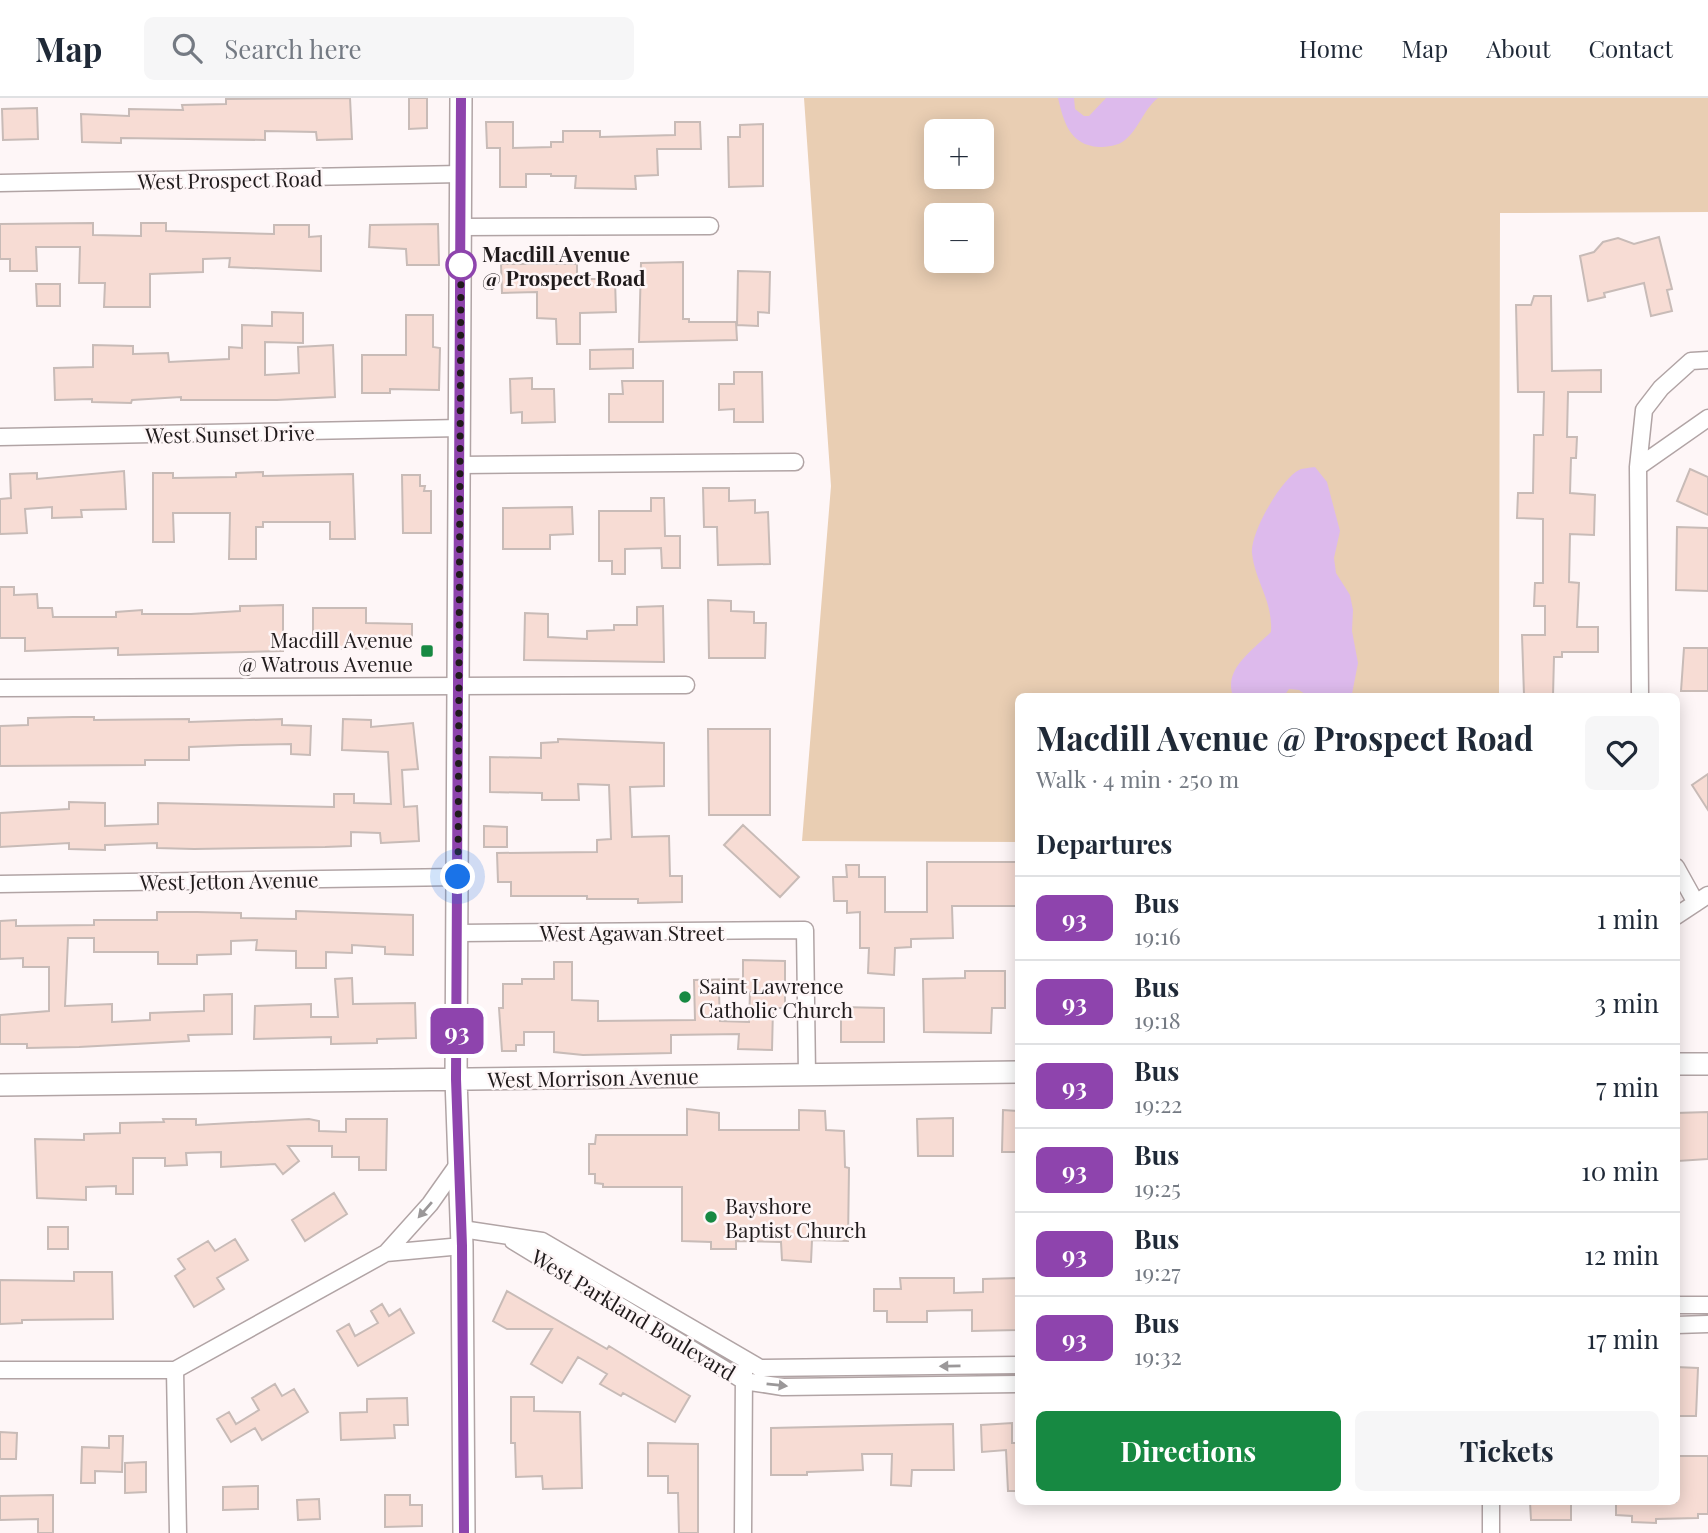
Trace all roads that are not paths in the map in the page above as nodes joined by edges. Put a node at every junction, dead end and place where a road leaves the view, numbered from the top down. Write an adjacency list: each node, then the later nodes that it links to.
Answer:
1 (461, 98): 2 (street)
2 (461, 174): 3 (street, West Prospect Road); 5 (street)
3 (0, 183)
4 (710, 226): 5 (street)
5 (461, 227): 8 (street)
6 (1708, 360): 12 (street)
7 (1708, 418): 12 (street)
8 (461, 428): 9 (street, West Sunset Drive); 11 (street)
9 (0, 437)
10 (795, 462): 11 (street)
11 (460, 465): 13 (street)
12 (1639, 467): 16 (street)
13 (460, 685): 14 (street); 15 (street); 18 (street)
14 (686, 685)
15 (0, 688)
16 (1640, 693)
17 (1680, 872): 20 (street)
18 (458, 877): 19 (street, West Jetton Avenue); 22 (street)
19 (0, 884)
20 (1702, 899): 21 (street)
21 (1680, 913)
22 (459, 933): 26 (street, West Agawan Street); 27 (street)
23 (1680, 1064): 24 (street)
24 (1708, 1064)
25 (1015, 1072): 26 (street, West Morrison Avenue)
26 (807, 1075): 27 (street, West Morrison Avenue)
27 (456, 1079): 28 (street, West Morrison Avenue); 29 (street)
28 (0, 1085)
29 (459, 1163): 31 (street); 32 (street, West Parkland Boulevard, one-way to 32)
30 (505, 1236): 31 (street, West Parkland Boulevard); 37 (street, West Parkland Boulevard); 41 (street, West Parkland Boulevard)
31 (462, 1237): 32 (street, West Parkland Boulevard); 45 (street)
32 (386, 1253): 40 (street, West Parkland Boulevard)
33 (1680, 1305): 34 (street)
34 (1708, 1305)
35 (1708, 1324): 36 (street)
36 (1680, 1325)
37 (744, 1361): 38 (street, West Parkland Boulevard, one-way to 37); 41 (street)
38 (1015, 1365)
39 (0, 1370): 40 (street, West Parkland Boulevard)
40 (176, 1370): 44 (street)
41 (744, 1381): 42 (street, West Parkland Boulevard, one-way to 42); 46 (street)
42 (1015, 1384)
43 (1491, 1505): 47 (street)
44 (178, 1533)
45 (464, 1533)
46 (743, 1533)
47 (1491, 1533)

